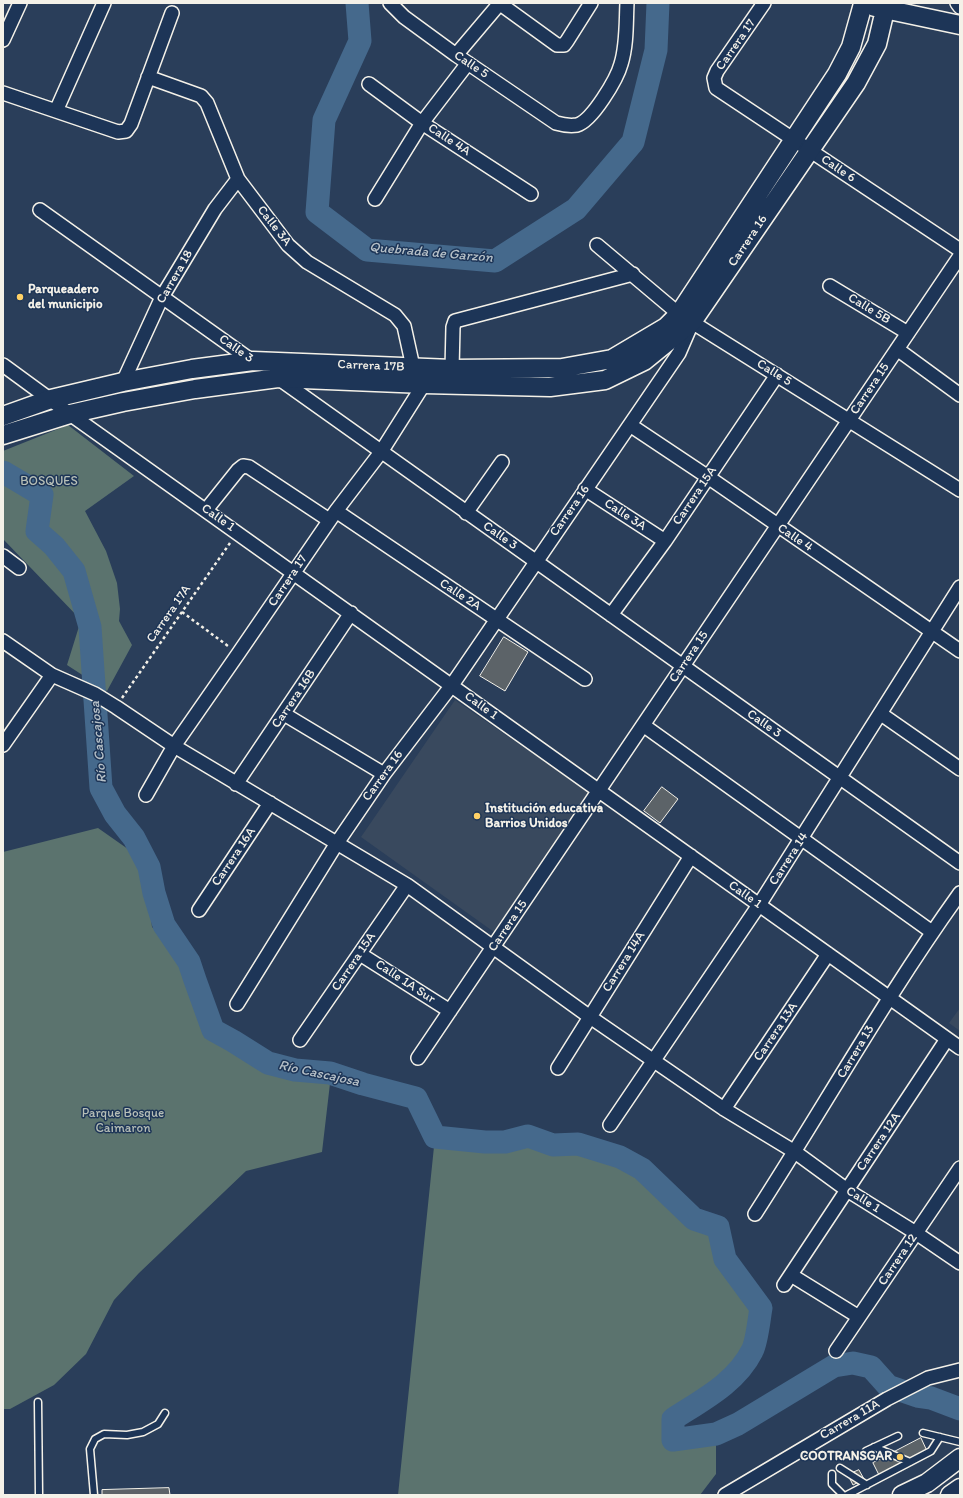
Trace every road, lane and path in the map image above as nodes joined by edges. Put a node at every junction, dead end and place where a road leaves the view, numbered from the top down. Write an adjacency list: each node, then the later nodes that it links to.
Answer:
1 (20, 3): 14 (street)
2 (104, 3): 21 (street)
3 (390, 3): 15 (street, Calle 5)
4 (499, 3): 9 (street); 15 (street)
5 (627, 3): 16 (street, Calle 5)
6 (764, 3): 19 (street, Carrera 17)
7 (862, 3): 11 (street); 23 (street, Carrera 16)
8 (957, 3): 10 (street)
9 (585, 5)
10 (960, 7)
11 (885, 10): 13 (street); 24 (street, Carrera 16)
12 (172, 13): 17 (street)
13 (960, 25)
14 (3, 40)
15 (456, 55): 16 (street, Calle 5)
16 (468, 63): 22 (street)
17 (148, 77): 21 (street); 25 (street, Calle 3A)
18 (369, 84): 22 (street, Calle 4A)
19 (716, 88): 23 (street, Calle 6)
20 (3, 92): 21 (street)
21 (56, 111)
22 (422, 123): 26 (street, Calle 4A); 27 (street)
23 (794, 140): 24 (street, Calle 6); 35 (street, Carrera 16)
24 (810, 151): 30 (street, Calle 6); 35 (street, Carrera 16)
25 (238, 179): 34 (street, Carrera 18); 41 (street, Calle 3A)
26 (531, 194)
27 (375, 199)
28 (40, 210): 34 (street, Calle 3)
29 (597, 245): 32 (street, Calle 5)
30 (960, 250)
31 (960, 256): 36 (street, Carrera 15)
32 (632, 274): 35 (street, Calle 5); 40 (street)
33 (830, 286): 36 (street, Calle 5B)
34 (162, 297): 38 (street, Calle 3); 44 (street, Carrera 18)
35 (686, 318): 40 (street, Carrera 17B); 41 (street, Carrera 17B); 42 (street, Calle 5); 50 (street, Carrera 16)
36 (908, 333): 37 (street, Carrera 15)
37 (897, 349): 45 (street); 49 (street, Carrera 15)
38 (253, 361): 41 (street, Carrera 17B); 43 (street, Calle 3); 44 (street, Carrera 17B)
39 (3, 365): 46 (street, Calle 1)
40 (452, 368): 41 (street, Carrera 17B)
41 (420, 373): 43 (street, Carrera 17B); 52 (street, Carrera 17)
42 (777, 375): 49 (street, Calle 5); 54 (street, Carrera 15A)
43 (278, 378): 47 (street, Carrera 17B); 52 (street, Calle 3)
44 (123, 382): 46 (street, Carrera 17B)
45 (960, 395)
46 (51, 399): 47 (street, Calle 1); 48 (street, Carrera 17B)
47 (70, 414): 48 (street, Carrera 17B); 57 (street, Calle 1)
48 (14, 419): 51 (street)
49 (849, 420): 56 (street, Calle 5); 60 (street, Carrera 15)
50 (630, 425): 54 (street, Calle 4); 55 (street, Carrera 16)
51 (3, 435)
52 (381, 452): 58 (street, Calle 3); 59 (street, Carrera 17)
53 (502, 462): 58 (street)
54 (708, 477): 60 (street, Calle 4); 62 (street, Carrera 15A)
55 (585, 489): 62 (street, Calle 3A); 64 (street, Carrera 16)
56 (960, 490)
57 (206, 510): 59 (street, Calle 2A); 61 (street, Calle 1)
58 (466, 513): 64 (street, Calle 3)
59 (333, 515): 66 (street, Carrera 17); 71 (street, Calle 2A)
60 (778, 526): 72 (street, Calle 4); 76 (street, Carrera 15)
61 (237, 532): 66 (street, Calle 1); 68 (path, Carrera 17A)
62 (665, 541): 70 (street, Carrera 15A)
63 (3, 556): 65 (street)
64 (535, 562): 70 (street, Calle 3); 71 (street, Carrera 16)
65 (20, 568)
66 (294, 572): 69 (street, Calle 1); 75 (street, Carrera 17)
67 (960, 587): 72 (street, Carrera 14)
68 (182, 612): 75 (path); 80 (path, Carrera 17A)
69 (351, 613): 79 (street, Calle 1); 81 (street, Carrera 16B)
70 (611, 615): 76 (street, Calle 3)
71 (498, 619): 78 (street, Calle 2A); 79 (street, Carrera 16)
72 (932, 632): 74 (street, Calle 4); 82 (street, Carrera 14)
73 (3, 641): 77 (street, Calle 1)
74 (960, 651)
75 (238, 654): 85 (street, Carrera 17)
76 (683, 666): 83 (street, Carrera 15); 88 (street, Calle 3)
77 (52, 675): 80 (street, Calle 1); 84 (street)
78 (585, 679)
79 (452, 685): 87 (street, Carrera 16); 90 (street, Calle 1)
80 (116, 707): 85 (street, Calle 1)
81 (284, 714): 87 (street); 89 (street, Carrera 16B)
82 (881, 714): 86 (street); 88 (street, Carrera 14)
83 (643, 725): 90 (street, Carrera 15); 93 (street)
84 (3, 746)
85 (174, 746): 89 (street, Calle 1); 91 (street, Carrera 17)
86 (960, 769)
87 (384, 774): 94 (street, Carrera 16)
88 (840, 778): 93 (street, Carrera 14); 96 (street, Calle 3)
89 (236, 784): 92 (street, Calle 1)
90 (599, 790): 95 (street, Calle 1); 102 (street, Carrera 15)
91 (146, 795)
92 (270, 803): 94 (street, Calle 1); 100 (street, Carrera 16A)
93 (801, 839): 99 (street, Carrera 14); 101 (street)
94 (337, 843): 97 (street, Calle 1); 106 (street, Carrera 16)
95 (691, 856): 99 (street, Calle 1); 108 (street, Carrera 14A)
96 (960, 863)
97 (407, 885): 102 (street, Calle 1); 103 (street, Carrera 15A)
98 (960, 893): 101 (street, Carrera 13)
99 (759, 905): 104 (street, Calle 1); 113 (street, Carrera 14)
100 (199, 910)
101 (932, 932): 105 (street, Carrera 13)
102 (493, 947): 107 (street, Carrera 15); 108 (street, Calle 1)
103 (360, 954): 107 (street, Calle 1A Sur); 110 (street, Carrera 15A)
104 (828, 954): 105 (street, Calle 1); 115 (street, Carrera 13A)
105 (889, 998): 109 (street, Calle 1); 117 (street, Carrera 13)
106 (237, 1004)
107 (450, 1011): 112 (street, Carrera 15)
108 (590, 1017): 113 (street, Calle 1); 114 (street, Carrera 14A)
109 (947, 1039): 111 (street, Calle 1); 119 (street, Carrera 12A)
110 (300, 1040)
111 (960, 1048)
112 (418, 1058)
113 (655, 1060): 115 (street, Calle 1); 116 (street, Carrera 14)
114 (558, 1068)
115 (724, 1109): 117 (street, Calle 1)
116 (610, 1125)
117 (795, 1152): 119 (street, Calle 1); 120 (street, Carrera 13)
118 (960, 1168): 121 (street, Carrera 12)
119 (847, 1190): 121 (street, Calle 1); 123 (street, Carrera 12A)
120 (755, 1214)
121 (916, 1233): 122 (street, Calle 1); 123 (street, Carrera 12)
122 (960, 1263)
123 (859, 1317): 124 (street, Carrera 12)
124 (836, 1351)
125 (960, 1370): 142 (street, Carrera 11A)
126 (38, 1402): 140 (lane)
127 (165, 1413): 141 (lane)
128 (923, 1433): 130 (lane)
129 (898, 1436): 132 (lane)
130 (940, 1437): 131 (lane); 135 (lane)
131 (960, 1442)
132 (874, 1448): 133 (lane); 135 (lane)
133 (866, 1451)
134 (960, 1458): 145 (street)
135 (910, 1462): 138 (lane)
136 (840, 1468): 138 (lane)
137 (832, 1474): 143 (lane)
138 (867, 1485): 144 (lane)
139 (960, 1488): 146 (street)
140 (39, 1495)
141 (94, 1495)
142 (725, 1495)
143 (843, 1495)
144 (847, 1495)
145 (902, 1495)
146 (950, 1495)

